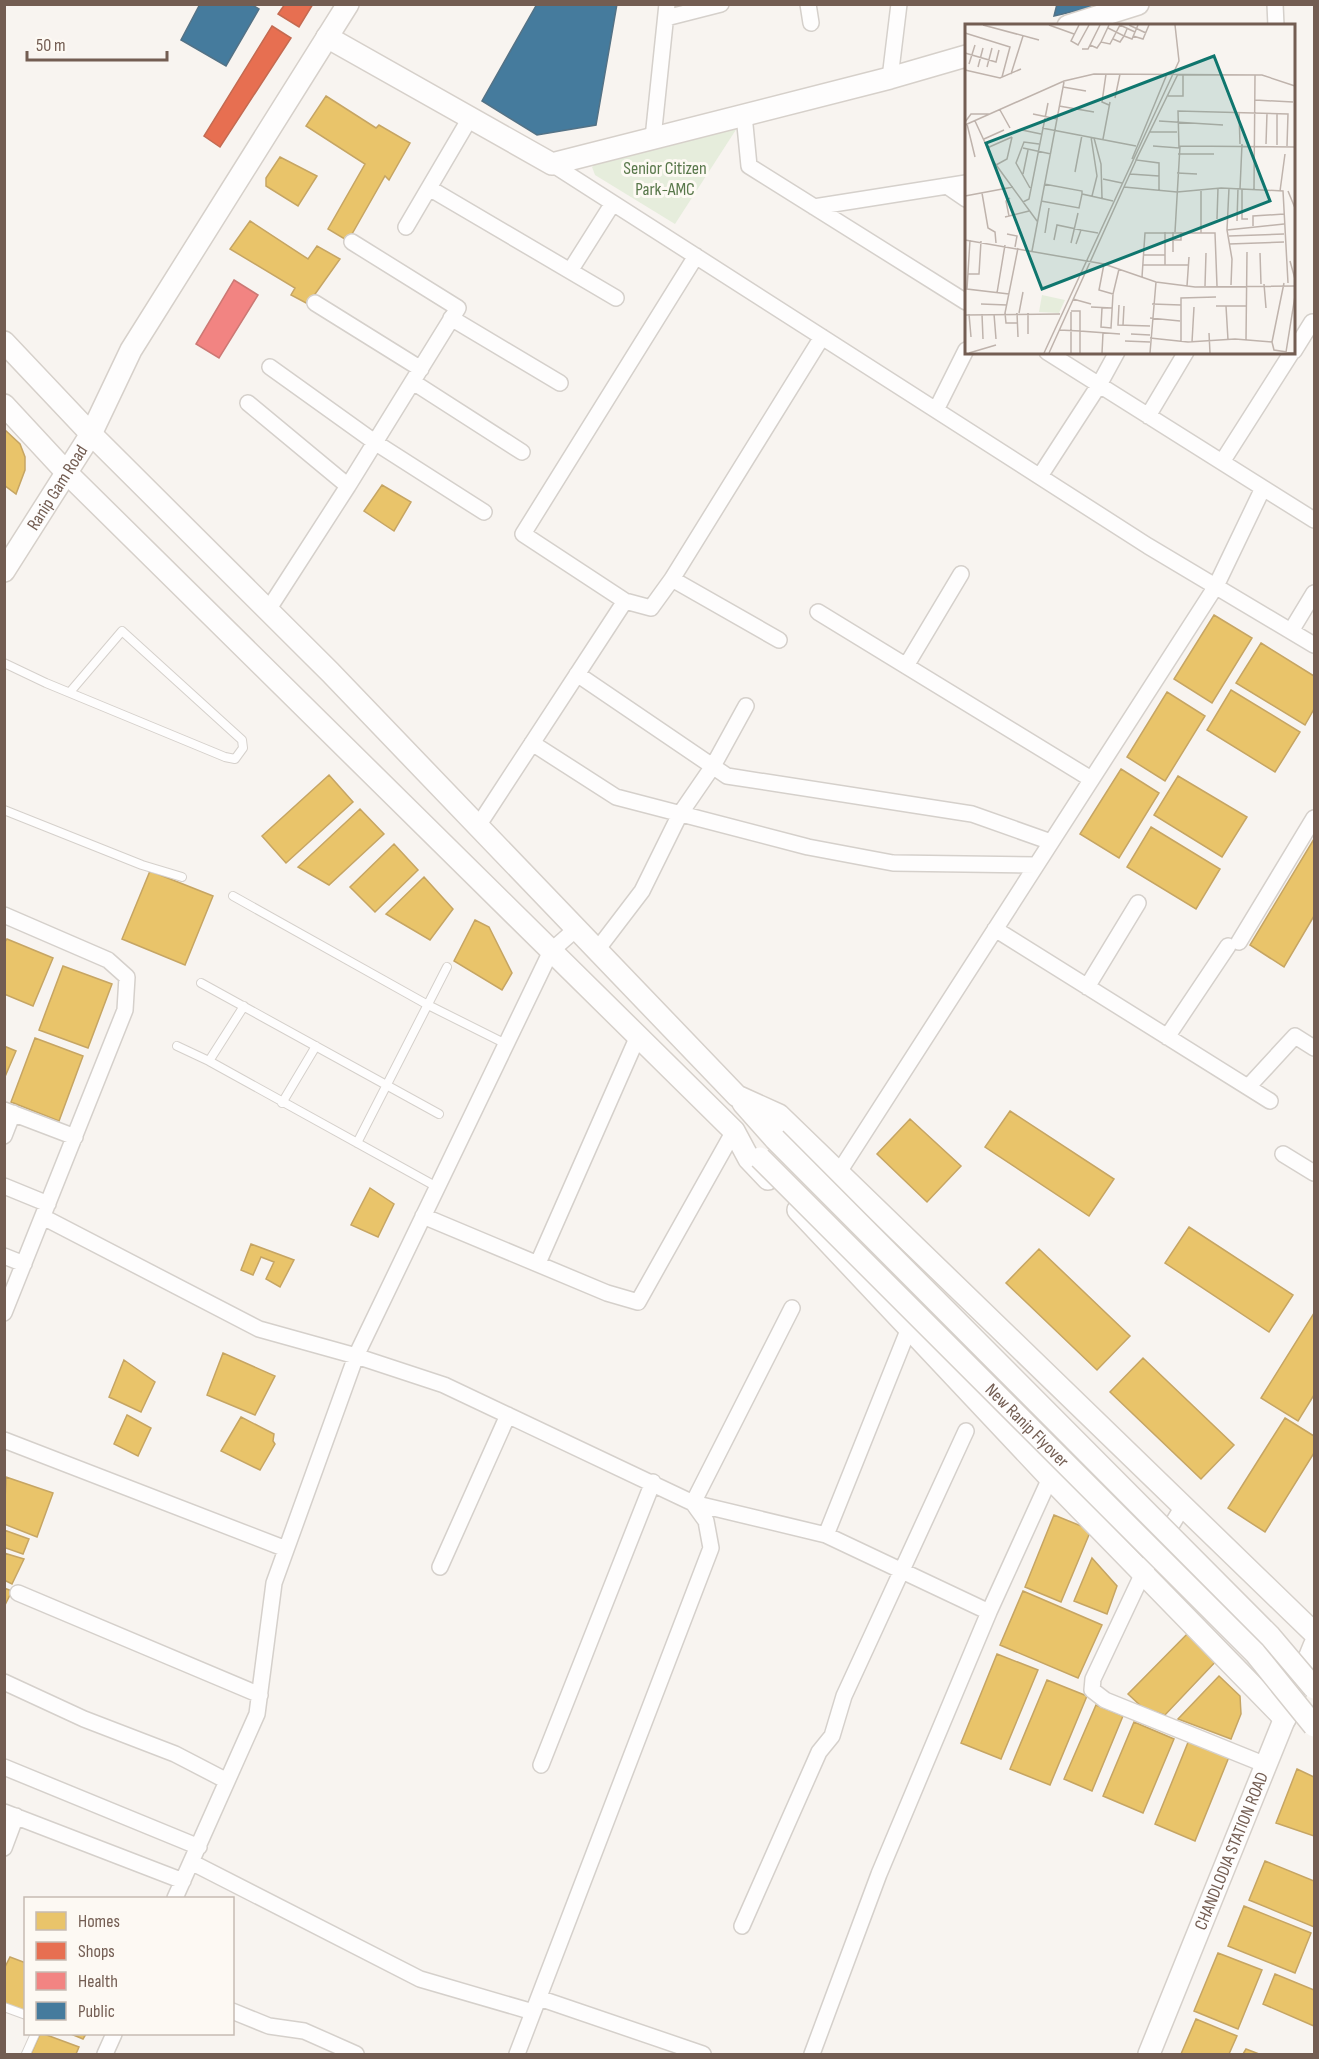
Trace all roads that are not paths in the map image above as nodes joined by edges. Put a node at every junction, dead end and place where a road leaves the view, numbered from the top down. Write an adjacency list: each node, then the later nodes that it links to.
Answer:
1 (348, 4): 12 (main road, Ranip Gam Road)
2 (721, 4): 7 (street)
3 (808, 4): 9 (street)
4 (899, 4): 14 (street)
5 (1138, 4): 8 (main road)
6 (1275, 4): 11 (street)
7 (667, 11): 17 (street)
8 (1113, 19): 10 (main road)
9 (811, 23)
10 (1081, 24)
11 (1276, 24)
12 (327, 37): 16 (main road); 51 (main road, Ranip Gam Road)
13 (965, 56): 14 (main road)
14 (890, 78): 15 (main road)
15 (744, 115): 17 (main road); 24 (street)
16 (470, 118): 18 (main road); 21 (street)
17 (654, 138): 18 (main road)
18 (552, 164): 23 (street)
19 (965, 183): 20 (street)
20 (947, 186): 22 (street); 24 (street)
21 (429, 188): 25 (street); 28 (street)
22 (965, 198)
23 (613, 202): 27 (street); 28 (street)
24 (814, 207): 30 (street)
25 (406, 227)
26 (352, 242): 32 (street)
27 (696, 256): 34 (street); 66 (street)
28 (570, 271): 29 (street)
29 (616, 298)
30 (965, 301)
31 (315, 303): 43 (street)
32 (452, 318): 43 (street); 45 (street)
33 (1312, 322): 36 (street)
34 (822, 337): 49 (street); 63 (street)
35 (4, 342): 51 (main road, New Ranip Flyover)
36 (1295, 349)
37 (965, 352): 49 (street)
38 (1050, 354): 46 (street)
39 (1116, 354): 46 (street)
40 (1185, 354): 50 (street)
41 (1292, 354): 54 (street)
42 (270, 368): 52 (street)
43 (422, 369): 44 (street)
44 (413, 382): 52 (street); 53 (street)
45 (560, 383)
46 (1099, 385): 50 (street); 56 (street)
47 (248, 403): 57 (street)
48 (4, 405): 55 (main road, New Ranip Flyover)
49 (936, 410): 56 (street)
50 (1148, 416): 54 (street)
51 (91, 434): 55 (main road, Ranip Gam Road); 67 (main road, New Ranip Flyover)
52 (376, 443): 57 (street); 59 (street)
53 (522, 452)
54 (1222, 462): 58 (street)
55 (68, 474): 61 (main road, Ranip Gam Road); 93 (main road, New Ranip Flyover)
56 (1040, 477): 64 (street)
57 (348, 486): 67 (street)
58 (1263, 488): 60 (street); 64 (street)
59 (484, 512)
60 (1314, 520)
61 (6, 568)
62 (961, 574): 73 (street)
63 (672, 579): 66 (street); 70 (street)
64 (1216, 586): 69 (street); 79 (street)
65 (1314, 593): 69 (street)
66 (625, 601): 74 (street)
67 (268, 610): 83 (main road, New Ranip Flyover)
68 (818, 612): 73 (street)
69 (1291, 631): 71 (street)
70 (779, 640)
71 (1314, 645)
72 (4, 663): 75 (lane)
73 (906, 666): 79 (street)
74 (577, 674): 77 (street); 78 (street)
75 (70, 693): 75 (lane)
76 (746, 706): 78 (street)
77 (532, 742): 81 (street); 83 (street)
78 (713, 766): 81 (street); 84 (street)
79 (1091, 780): 84 (street)
80 (4, 810): 86 (lane)
81 (680, 814): 85 (street); 92 (street)
82 (1314, 818): 100 (street)
83 (478, 826): 90 (main road, New Ranip Flyover)
84 (1051, 842): 85 (street)
85 (1036, 865): 91 (street)
86 (182, 877)
87 (233, 896): 97 (lane)
88 (1138, 903): 96 (street)
89 (4, 915): 115 (street)
90 (576, 928): 92 (main road, New Ranip Flyover); 93 (street)
91 (995, 929): 96 (street); 118 (street)
92 (597, 950): 108 (main road, New Ranip Flyover)
93 (551, 951): 99 (main road, New Ranip Flyover); 101 (street)
94 (447, 967): 97 (lane)
95 (201, 983): 98 (lane)
96 (1087, 987): 100 (street)
97 (428, 1005): 101 (lane); 106 (lane)
98 (244, 1006): 103 (lane); 105 (lane)
99 (638, 1036): 113 (main road, New Ranip Flyover); 125 (street)
100 (1167, 1037): 107 (street)
101 (506, 1044): 121 (street)
102 (177, 1046): 105 (lane)
103 (316, 1046): 106 (lane); 110 (lane)
104 (1314, 1048): 107 (street)
105 (209, 1062): 110 (lane)
106 (387, 1086): 112 (lane); 116 (lane)
107 (1248, 1087): 109 (street)
108 (737, 1096): 118 (main road); 148 (main road, New Ranip Flyover, bridge)
109 (1270, 1101)
110 (282, 1103): 116 (lane)
111 (9, 1112): 114 (street); 115 (street)
112 (439, 1113)
113 (734, 1131): 125 (street); 129 (main road); 151 (main road, New Ranip Flyover, bridge)
114 (4, 1136)
115 (75, 1137): 122 (street)
116 (357, 1143): 121 (lane)
117 (1283, 1154): 119 (street)
118 (839, 1172): 137 (main road)
119 (1314, 1173)
120 (4, 1186): 122 (street)
121 (437, 1186): 123 (street)
122 (45, 1210): 126 (street); 130 (street)
123 (423, 1216): 125 (street); 130 (street)
124 (4, 1256): 126 (street)
125 (538, 1263)
126 (24, 1264): 128 (street)
127 (792, 1308): 136 (street)
128 (4, 1313)
129 (909, 1328): 134 (main road); 138 (street)
130 (356, 1356): 131 (street); 139 (street)
131 (508, 1415): 135 (street); 140 (street)
132 (966, 1431): 141 (street)
133 (4, 1440): 139 (street)
134 (1050, 1478): 142 (main road); 144 (street)
135 (653, 1482): 136 (street); 153 (street)
136 (693, 1503): 138 (street); 163 (street)
137 (1183, 1506): 142 (street); 145 (main road)
138 (826, 1535): 141 (street)
139 (286, 1549): 149 (street)
140 (440, 1567)
141 (902, 1571): 144 (street); 162 (street)
142 (1143, 1573): 150 (main road); 152 (street)
143 (18, 1593): 149 (street)
144 (989, 1612): 174 (street)
145 (1314, 1633)
146 (1314, 1646): 150 (main road, CHANDLODIA STATION ROAD)
147 (4, 1682): 155 (street)
148 (1314, 1688)
149 (260, 1695): 155 (street)
150 (1285, 1719): 152 (main road, CHANDLODIA STATION ROAD)
151 (1314, 1726)
152 (1266, 1764): 175 (main road, CHANDLODIA STATION ROAD)
153 (541, 1765)
154 (4, 1767): 157 (street)
155 (227, 1781): 157 (street)
156 (10, 1814): 158 (street); 160 (street)
157 (199, 1846): 159 (street)
158 (4, 1848)
159 (191, 1862): 160 (street); 163 (street)
160 (183, 1881): 161 (street)
161 (176, 1897)
162 (742, 1926)
163 (536, 2005): 172 (street); 173 (street)
164 (4, 2007): 166 (lane)
165 (234, 2012): 171 (street)
166 (24, 2015)
167 (35, 2035): 169 (lane)
168 (114, 2035): 170 (street)
169 (26, 2055)
170 (105, 2055)
171 (356, 2055)
172 (517, 2055)
173 (703, 2055)
174 (812, 2055)
175 (1149, 2055)

